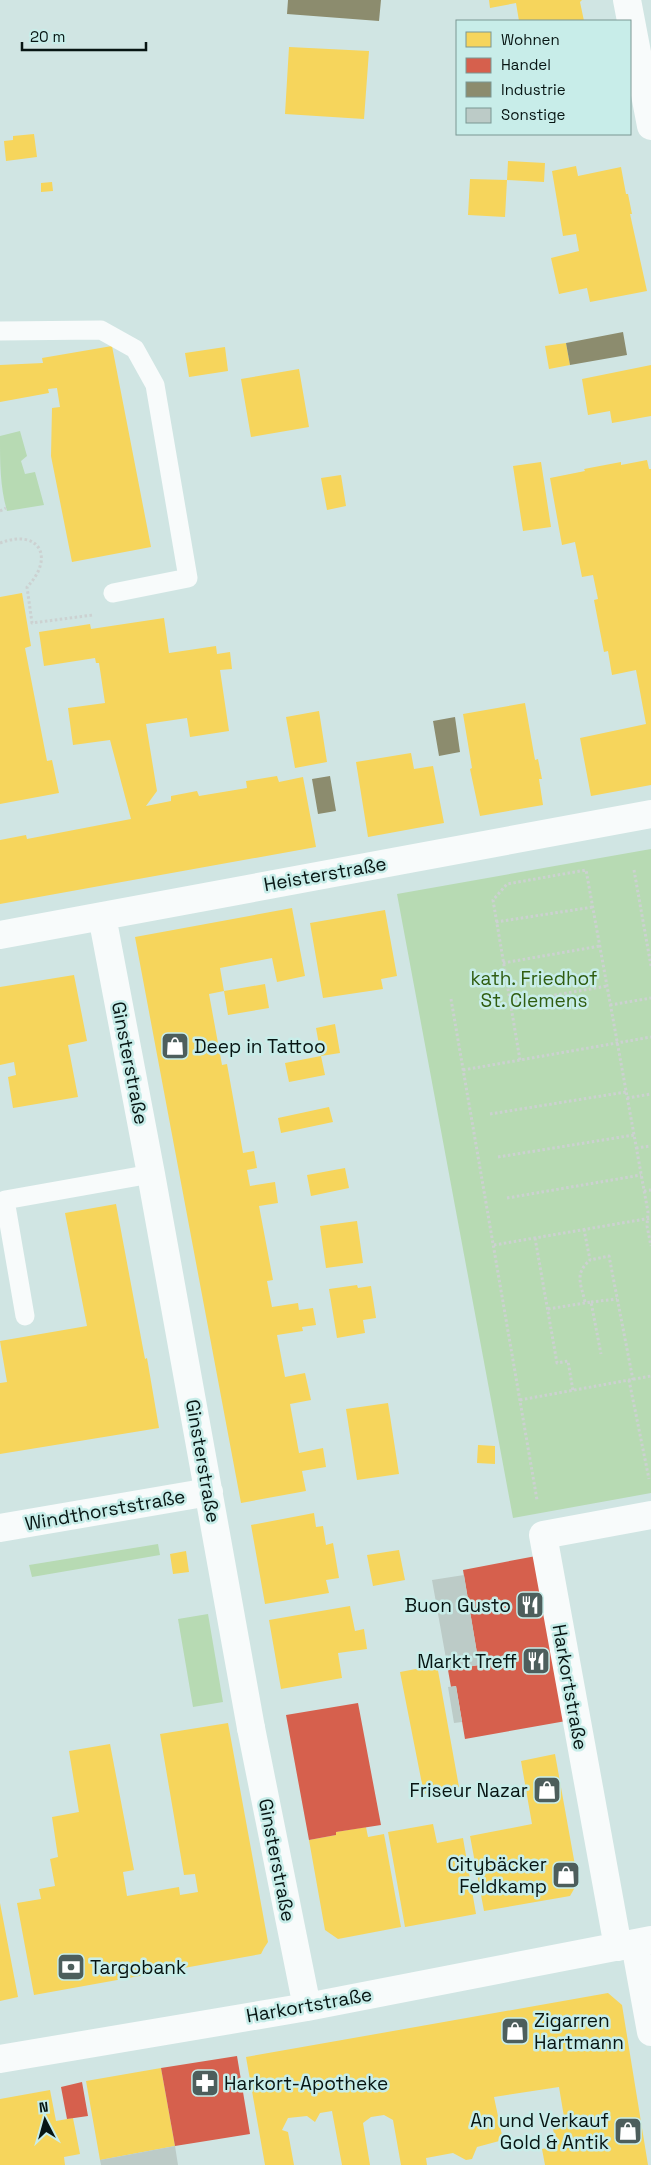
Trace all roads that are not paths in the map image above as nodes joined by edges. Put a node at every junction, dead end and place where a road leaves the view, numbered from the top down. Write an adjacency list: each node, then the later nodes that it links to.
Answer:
1 (628, 0): 2 (street)
2 (651, 126)
3 (0, 331): 4 (lane)
4 (113, 593)
5 (651, 814): 6 (street, Heisterstraße)
6 (102, 916): 7 (street, Heisterstraße); 8 (street, Ginsterstraße)
7 (0, 935)
8 (151, 1174): 9 (lane); 10 (street, Ginsterstraße)
9 (25, 1316)
10 (209, 1492): 12 (street, Windthorststraße); 14 (street, Ginsterstraße)
11 (651, 1516): 13 (street, Harkortstraße)
12 (0, 1528)
13 (635, 1944): 14 (street, Harkortstraße); 15 (street)
14 (307, 2006): 16 (street, Harkortstraße)
15 (651, 2032)
16 (0, 2059)

